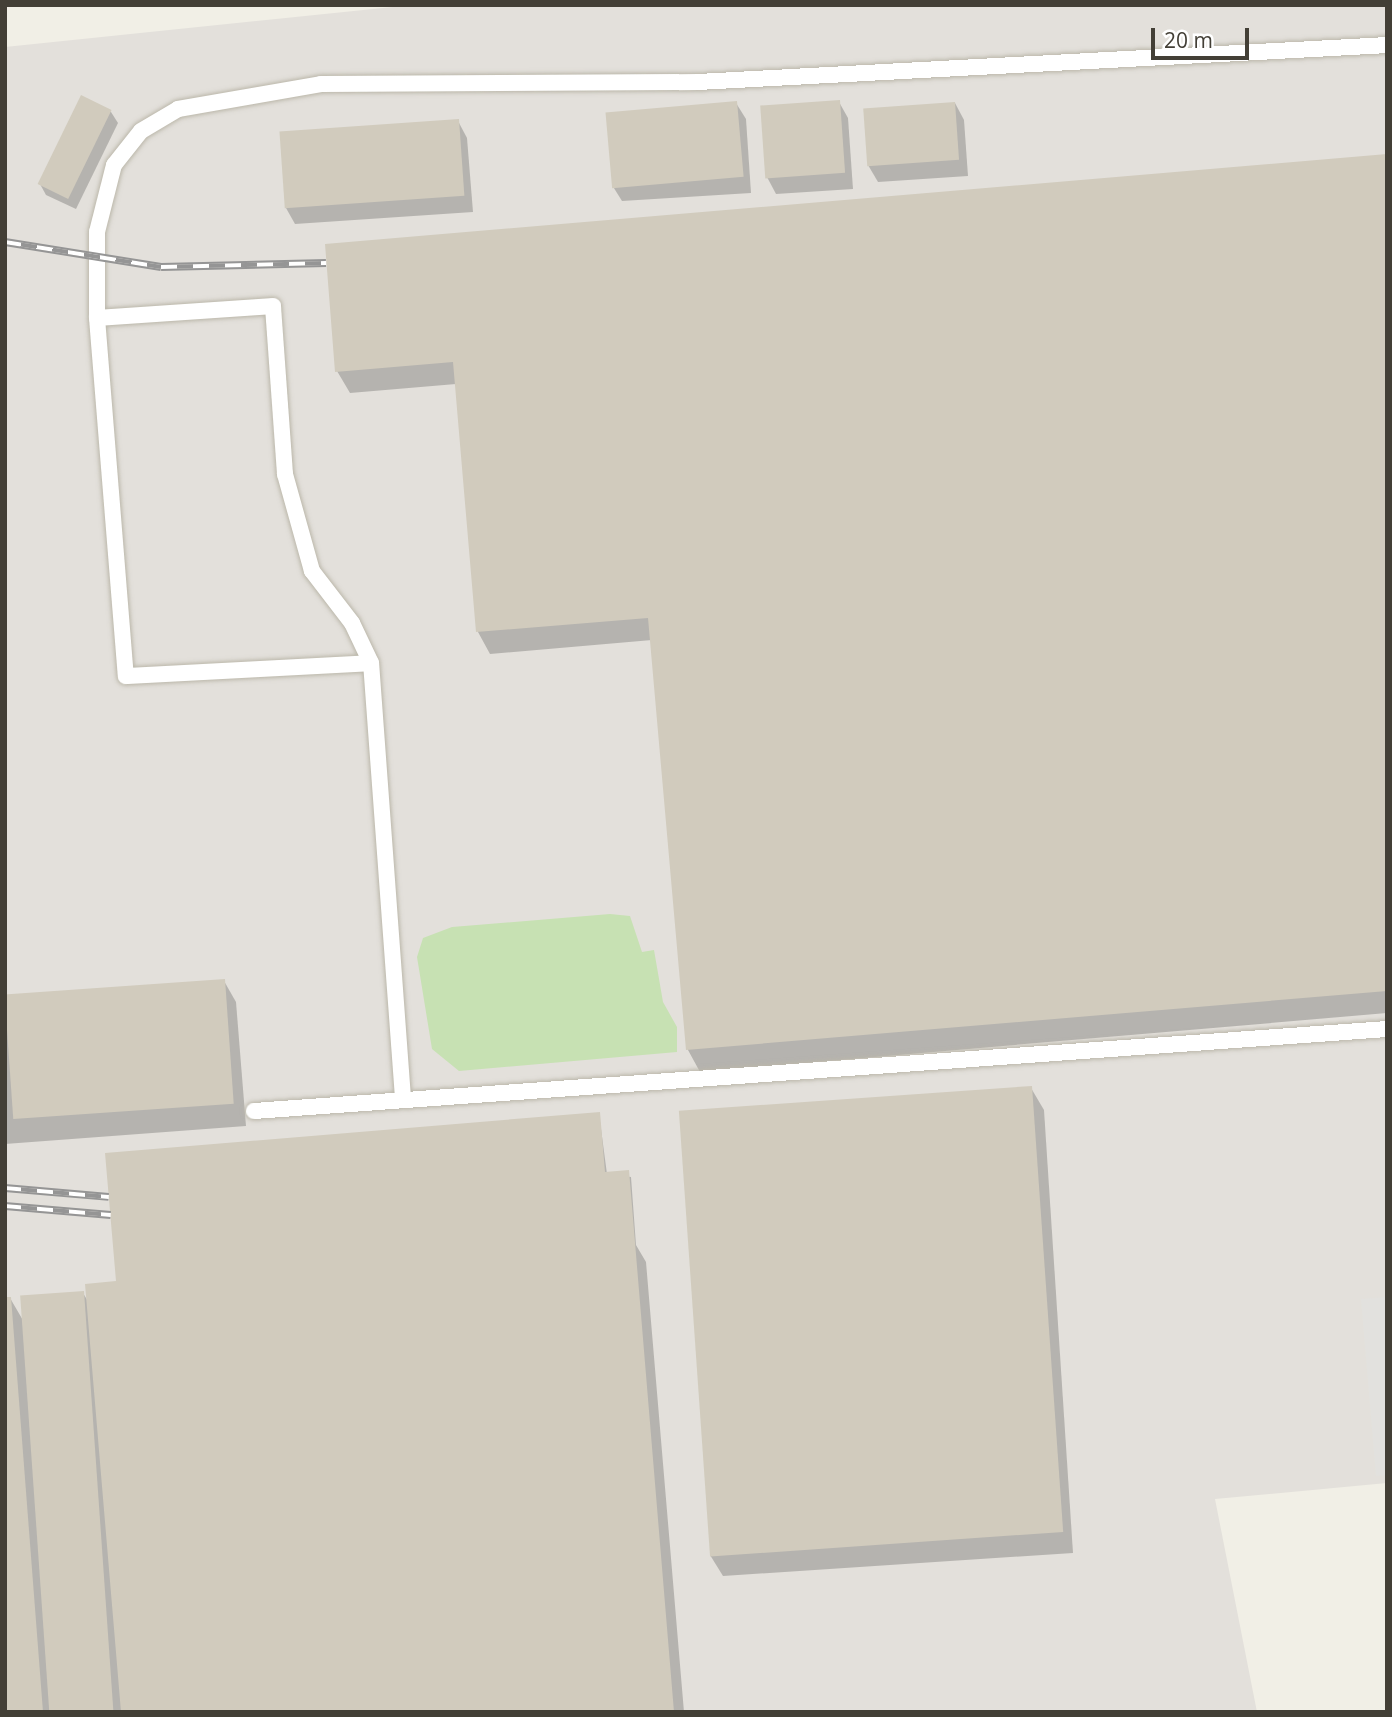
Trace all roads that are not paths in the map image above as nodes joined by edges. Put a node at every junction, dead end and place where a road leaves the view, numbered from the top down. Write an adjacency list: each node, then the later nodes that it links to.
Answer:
1 (1387, 45): 2 (lane)
2 (97, 318): 3 (lane); 3 (lane)
3 (371, 663): 5 (lane)
4 (1387, 1029): 5 (lane)
5 (403, 1098): 6 (lane)
6 (254, 1111)

